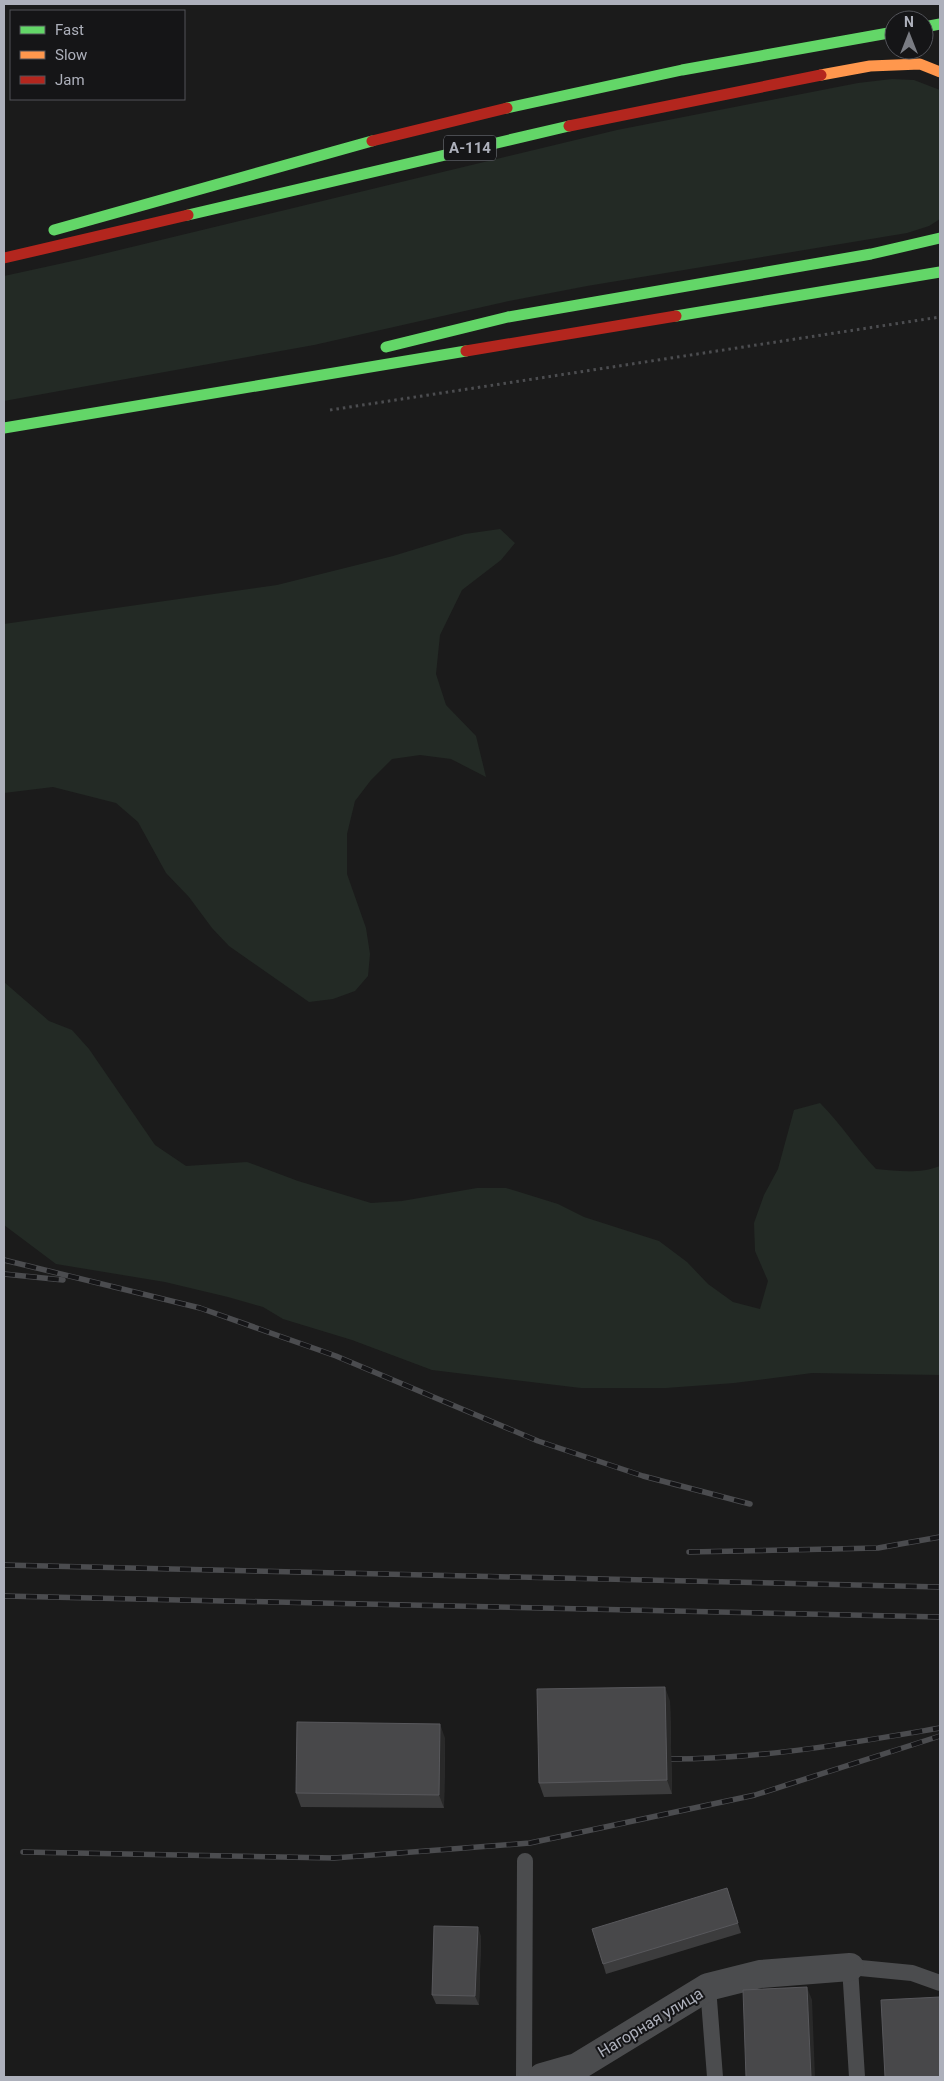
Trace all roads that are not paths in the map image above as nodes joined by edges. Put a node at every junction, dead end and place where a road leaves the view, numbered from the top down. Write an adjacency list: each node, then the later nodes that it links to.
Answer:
1 (884, 34): 3 (highway, А-114)
2 (940, 72): 5 (highway, А-114)
3 (39, 234)
4 (940, 238): 7 (highway)
5 (4, 258)
6 (940, 272): 9 (highway)
7 (375, 349)
8 (318, 364): 9 (highway)
9 (176, 399): 10 (highway)
10 (4, 428)
11 (525, 1862): 15 (lane)
12 (850, 1967): 13 (lane); 14 (street, Нагорная улица); 18 (lane)
13 (940, 1984)
14 (708, 1987): 16 (street, Нагорная улица); 17 (lane)
15 (524, 2077)
16 (542, 2077)
17 (715, 2077)
18 (857, 2077)

